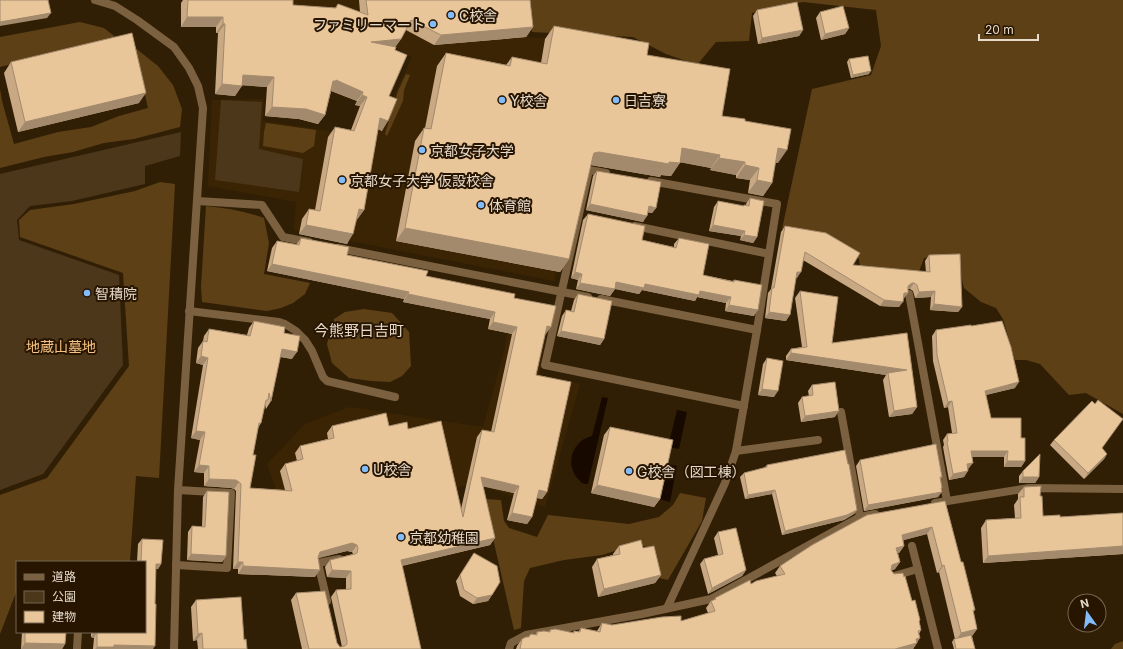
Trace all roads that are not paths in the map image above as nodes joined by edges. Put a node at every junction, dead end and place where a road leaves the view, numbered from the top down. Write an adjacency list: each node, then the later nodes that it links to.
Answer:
1 (95, 0): 4 (street)
2 (613, 174): 7 (street)
3 (644, 180): 6 (street)
4 (197, 201): 7 (street); 9 (street)
5 (625, 224): 6 (street)
6 (769, 254): 10 (street)
7 (562, 292): 10 (street); 12 (street)
8 (909, 294): 18 (street)
9 (189, 311): 11 (street); 17 (street)
10 (757, 330): 12 (street)
11 (395, 397)
12 (744, 406): 15 (street)
13 (841, 412): 21 (street)
14 (818, 440): 15 (street)
15 (736, 451): 27 (street)
16 (1123, 489): 18 (street)
17 (178, 490): 24 (street); 24 (street)
18 (947, 501): 19 (street)
19 (925, 505)
20 (882, 513): 21 (street)
21 (860, 517): 27 (street)
22 (912, 546): 25 (street)
23 (348, 556): 28 (street)
24 (176, 565): 31 (street)
25 (918, 569): 26 (street); 33 (street)
26 (891, 576)
27 (667, 608): 32 (street)
28 (329, 610)
29 (78, 633): 30 (street)
30 (77, 649)
31 (174, 649)
32 (509, 649)
33 (938, 649)

